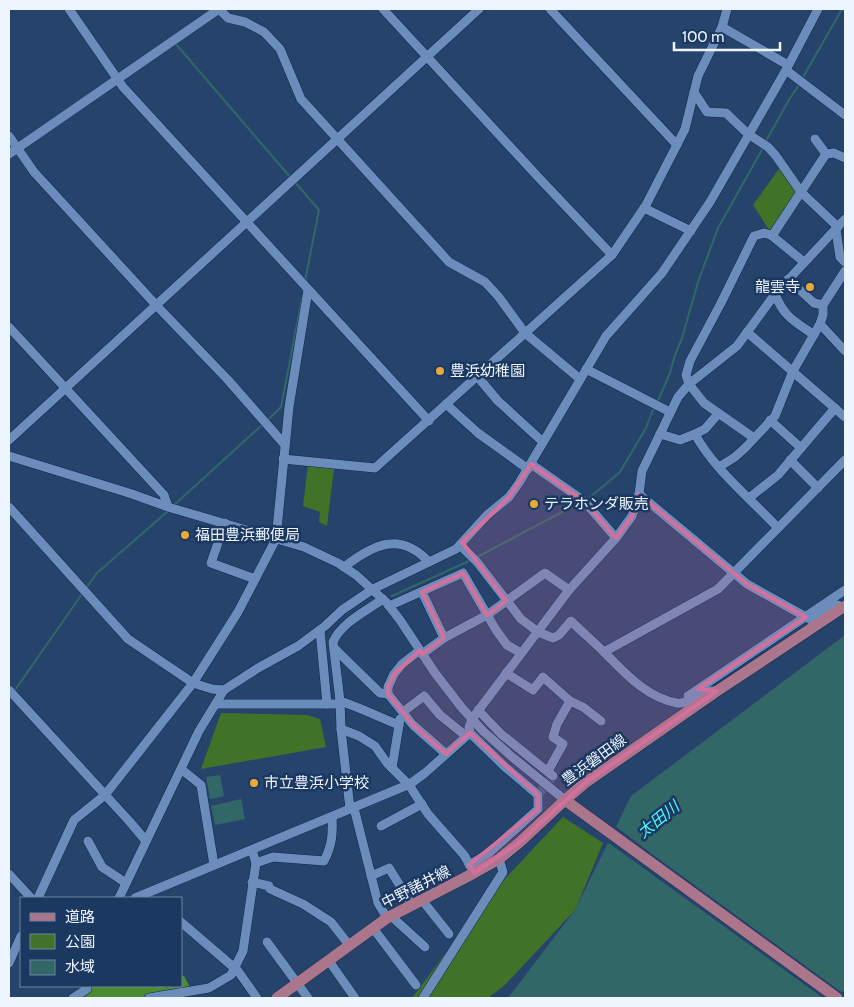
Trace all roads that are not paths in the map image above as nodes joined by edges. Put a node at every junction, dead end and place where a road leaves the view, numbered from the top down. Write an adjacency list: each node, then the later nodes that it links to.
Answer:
1 (69, 9): 11 (street)
2 (219, 9): 11 (street); 16 (street)
3 (383, 9): 9 (street)
4 (479, 9): 9 (street)
5 (550, 9): 18 (street)
6 (724, 9): 8 (street)
7 (818, 9): 10 (street)
8 (722, 27): 10 (street); 12 (street)
9 (426, 56): 16 (street); 30 (street)
10 (787, 68): 13 (street); 14 (street)
11 (117, 79): 19 (street); 26 (street)
12 (694, 92): 14 (street); 18 (street)
13 (845, 115)
14 (748, 134): 23 (street); 28 (street)
15 (9, 136): 19 (street)
16 (337, 139): 26 (street); 42 (street)
17 (815, 140): 21 (street)
18 (677, 145): 24 (street)
19 (17, 148): 20 (street); 37 (street)
20 (9, 154)
21 (826, 154): 22 (street); 23 (street)
22 (845, 158)
23 (801, 192): 27 (street); 29 (street)
24 (644, 208): 28 (street); 30 (street)
25 (845, 219): 27 (street)
26 (246, 222): 35 (street); 37 (street)
27 (837, 229): 31 (street); 32 (street)
28 (691, 231): 45 (street)
29 (772, 236): 31 (street); 49 (street)
30 (612, 255): 42 (street)
31 (804, 262): 34 (street)
32 (845, 262)
33 (845, 271): 38 (street)
34 (788, 279): 36 (street); 38 (street)
35 (308, 290): 56 (street); 63 (street)
36 (775, 294): 41 (street); 43 (street)
37 (156, 305): 50 (street); 63 (street)
38 (823, 305): 39 (street)
39 (820, 324): 43 (street); 44 (street)
40 (9, 327): 50 (street)
41 (747, 332): 46 (street); 49 (street)
42 (525, 333): 47 (street); 48 (street)
43 (814, 335): 46 (street)
44 (845, 351)
45 (586, 369): 48 (street); 53 (street)
46 (794, 372): 52 (street); 57 (street)
47 (477, 376): 51 (street); 62 (street)
48 (580, 379): 62 (street)
49 (689, 384): 53 (street); 54 (street)
50 (65, 389): 61 (street); 75 (street)
51 (446, 404): 56 (street); 69 (street)
52 (835, 408): 55 (street); 64 (street)
53 (670, 412): 58 (street)
54 (718, 414): 59 (street); 60 (street)
55 (845, 417)
56 (429, 420): 66 (street)
57 (770, 420): 60 (street); 64 (street)
58 (660, 434): 59 (street); 72 (street)
59 (695, 434): 70 (street)
60 (754, 438): 70 (street)
61 (9, 440)
62 (543, 442): 69 (street)
63 (285, 445): 66 (street)
64 (801, 448): 67 (street)
65 (9, 456): 75 (street)
66 (283, 459): 79 (street)
67 (790, 460): 71 (street); 73 (street)
68 (845, 460): 71 (street)
69 (529, 466): 78 (street); 80 (street)
70 (720, 468): 73 (street)
71 (818, 488): 77 (street)
72 (639, 494): 78 (street); 83 (street)
73 (749, 498): 77 (street)
74 (9, 507): 105 (street)
75 (168, 507): 76 (street)
76 (225, 524): 79 (street); 84 (street)
77 (778, 528): 83 (street)
78 (616, 538): 86 (street)
79 (276, 539): 82 (street); 84 (street)
80 (460, 545): 81 (street); 89 (street)
81 (429, 562): 82 (street); 85 (street)
82 (344, 567): 85 (street)
83 (734, 573): 94 (street); 102 (street)
84 (255, 579): 105 (street)
85 (373, 589): 91 (street); 95 (street)
86 (570, 590): 89 (street); 96 (street)
87 (845, 590): 94 (street)
88 (422, 592): 91 (street); 93 (street); 97 (street)
89 (506, 601): 93 (street); 96 (street)
90 (845, 601): 94 (street)
91 (386, 603): 100 (street); 101 (street)
92 (845, 606): 99 (main road, 豊浜磐田線)
93 (487, 615): 97 (street); 103 (street)
94 (806, 617): 98 (street)
95 (320, 630): 107 (street); 114 (street)
96 (538, 632): 102 (street); 103 (street)
97 (444, 638): 101 (street)
98 (767, 641): 99 (street); 112 (street)
99 (788, 644): 108 (main road, 豊浜磐田線)
100 (334, 648): 109 (street); 111 (street)
101 (421, 652): 109 (street); 117 (street)
102 (604, 652): 112 (street)
103 (521, 653): 104 (street)
104 (506, 673): 110 (street); 115 (street)
105 (193, 683): 107 (street); 126 (street)
106 (9, 690): 126 (street)
107 (224, 690): 113 (street)
108 (717, 691): 112 (street); 127 (main road, 豊浜磐田線)
109 (388, 694): 116 (street)
110 (570, 701): 115 (street); 118 (street)
111 (340, 703): 114 (street); 119 (street); 120 (street)
112 (678, 703)
113 (216, 704): 114 (street); 124 (street)
114 (327, 704)
115 (478, 710): 117 (street)
116 (403, 711): 119 (street); 121 (street); 122 (street)
117 (472, 719): 121 (street); 127 (street)
118 (601, 721)
119 (399, 725): 123 (street)
120 (341, 729): 123 (street); 129 (street)
121 (468, 734): 122 (street); 138 (street)
122 (446, 754): 125 (street)
123 (392, 768): 125 (street)
124 (181, 769): 133 (street); 137 (street)
125 (409, 784): 128 (street); 129 (street)
126 (105, 795): 133 (street); 145 (street)
127 (565, 800): 135 (main road, 中野諸井線); 170 (main road, 豊浜磐田線)
128 (422, 804): 131 (street); 138 (street)
129 (352, 809): 130 (street); 140 (street)
130 (332, 817): 134 (street); 136 (street)
131 (381, 826)
132 (88, 841): 142 (street)
133 (146, 841): 142 (street)
134 (252, 850): 136 (street); 137 (street)
135 (499, 859): 138 (main road, 中野諸井線); 169 (street)
136 (256, 863): 141 (street)
137 (214, 865): 143 (street)
138 (472, 869): 147 (main road, 中野諸井線)
139 (9, 874): 144 (street)
140 (371, 876): 147 (street); 148 (street)
141 (252, 882): 154 (street); 158 (street)
142 (126, 884): 143 (street); 146 (street)
143 (144, 896)
144 (30, 897)
145 (38, 897)
146 (120, 897)
147 (417, 902): 148 (main road, 中野諸井線); 151 (street)
148 (389, 917): 150 (main road, 中野諸井線); 155 (street)
149 (182, 923): 158 (street)
150 (373, 928): 154 (main road, 中野諸井線); 160 (street)
151 (449, 934)
152 (20, 938): 157 (street)
153 (267, 942): 159 (street)
154 (349, 945): 156 (main road, 中野諸井線)
155 (425, 947)
156 (329, 961): 159 (main road, 中野諸井線); 168 (street)
157 (9, 963)
158 (235, 968): 164 (street); 165 (street)
159 (297, 983): 166 (main road, 中野諸井線); 167 (street)
160 (416, 986)
161 (88, 987): 162 (street); 163 (street)
162 (73, 998)
163 (84, 998)
164 (149, 998)
165 (257, 998)
166 (277, 998)
167 (308, 998)
168 (355, 998)
169 (423, 998)
170 (838, 998)

